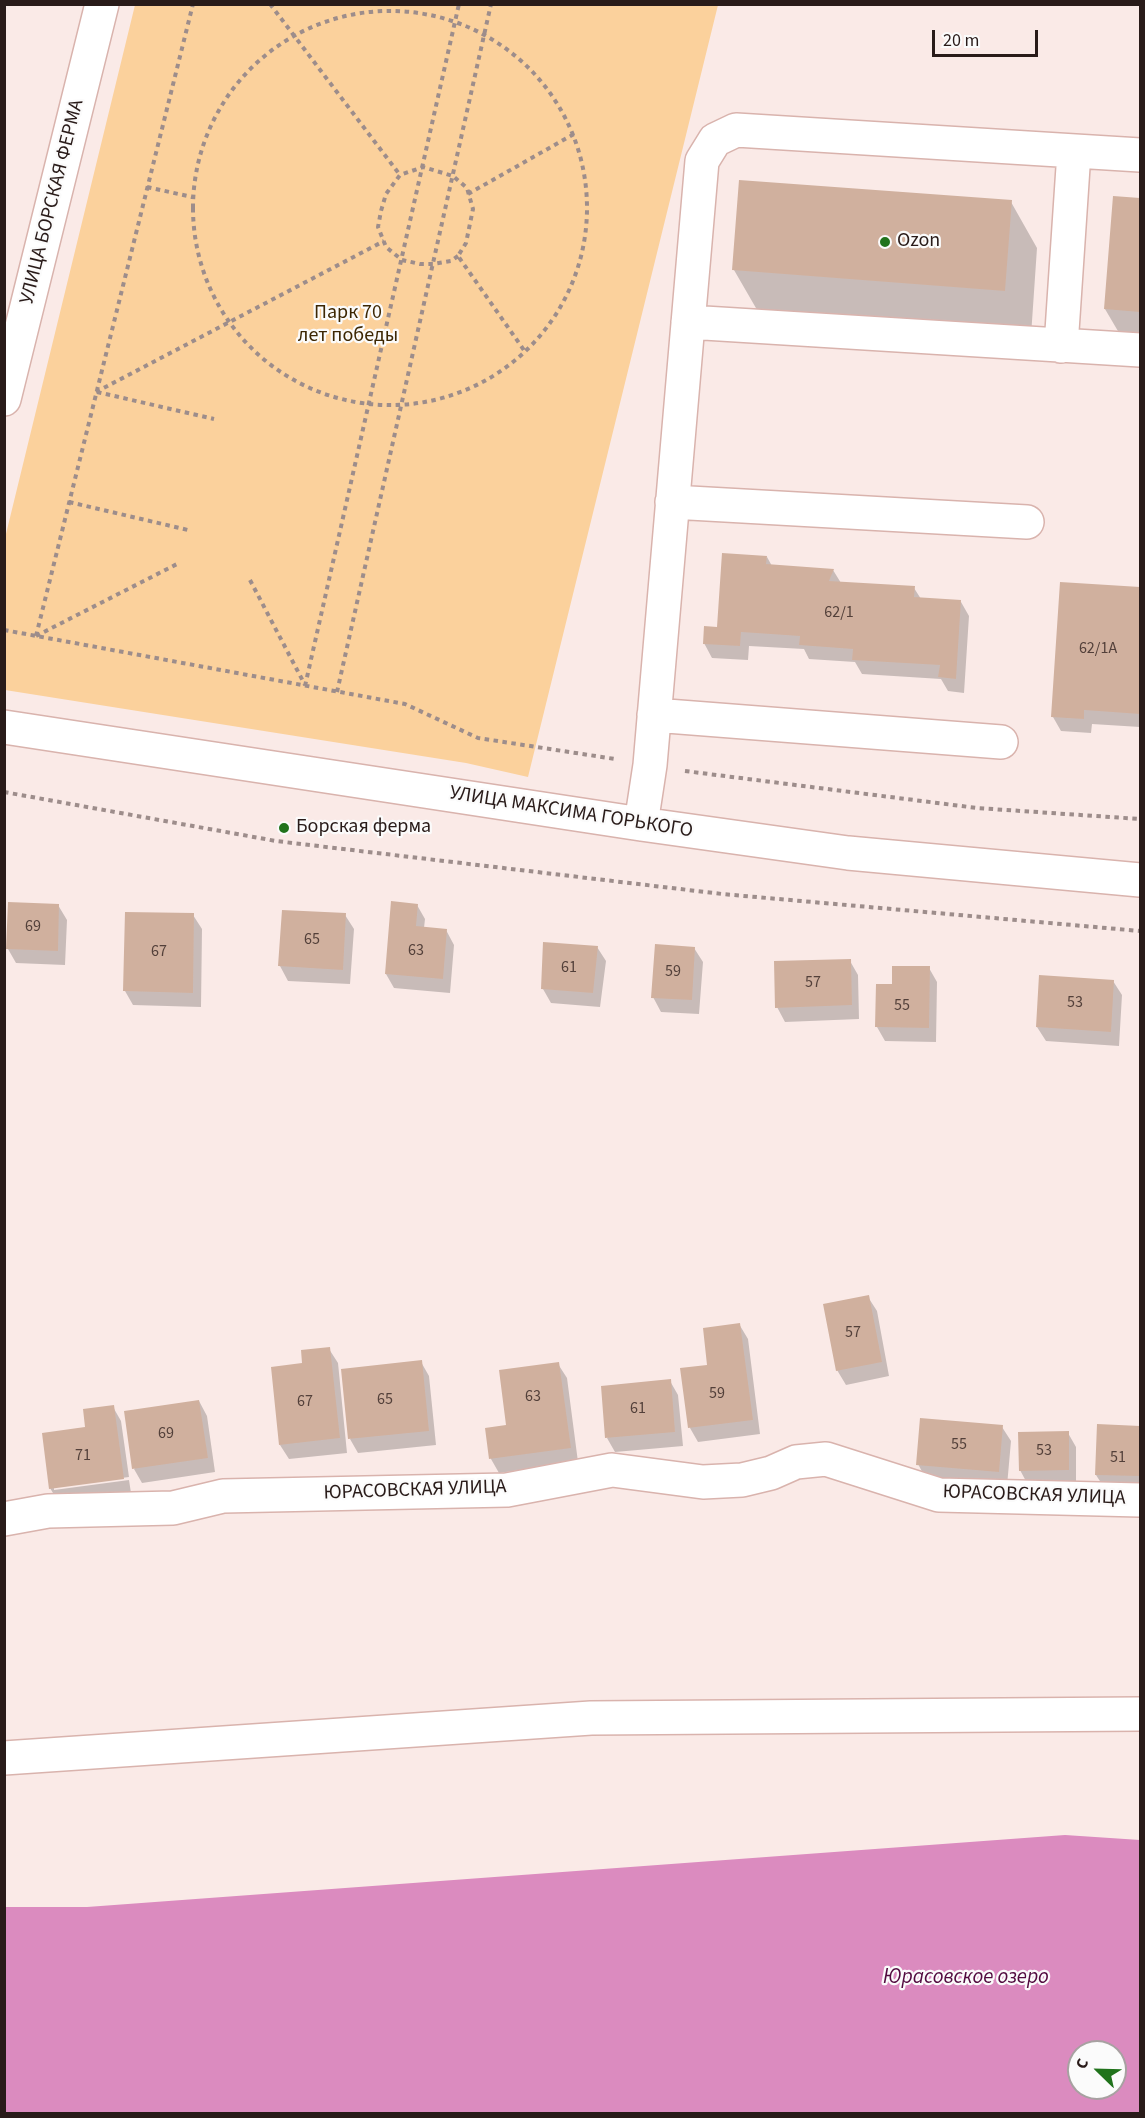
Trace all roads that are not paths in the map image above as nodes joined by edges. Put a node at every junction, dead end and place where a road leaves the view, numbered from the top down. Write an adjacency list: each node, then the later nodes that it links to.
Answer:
1 (102, 4): 4 (street, УЛИЦА БОРСКАЯ ФЕРМА)
2 (1074, 152): 3 (street); 5 (street); 6 (street)
3 (1140, 155)
4 (16, 299): 8 (street, УЛИЦА БОРСКАЯ ФЕРМА)
5 (688, 322): 6 (street); 9 (street)
6 (1061, 346): 7 (street)
7 (1140, 350)
8 (4, 399)
9 (672, 502): 10 (street); 11 (street)
10 (1027, 522)
11 (654, 715): 13 (street); 14 (street)
12 (4, 727): 14 (street, УЛИЦА МАКСИМА ГОРЬКОГО)
13 (1001, 742)
14 (641, 824): 15 (street, УЛИЦА МАКСИМА ГОРЬКОГО)
15 (1140, 880)
16 (1140, 1500): 17 (street, ЮРАСОВСКАЯ УЛИЦА)
17 (4, 1519)
18 (1140, 1714): 19 (street)
19 (4, 1758)

